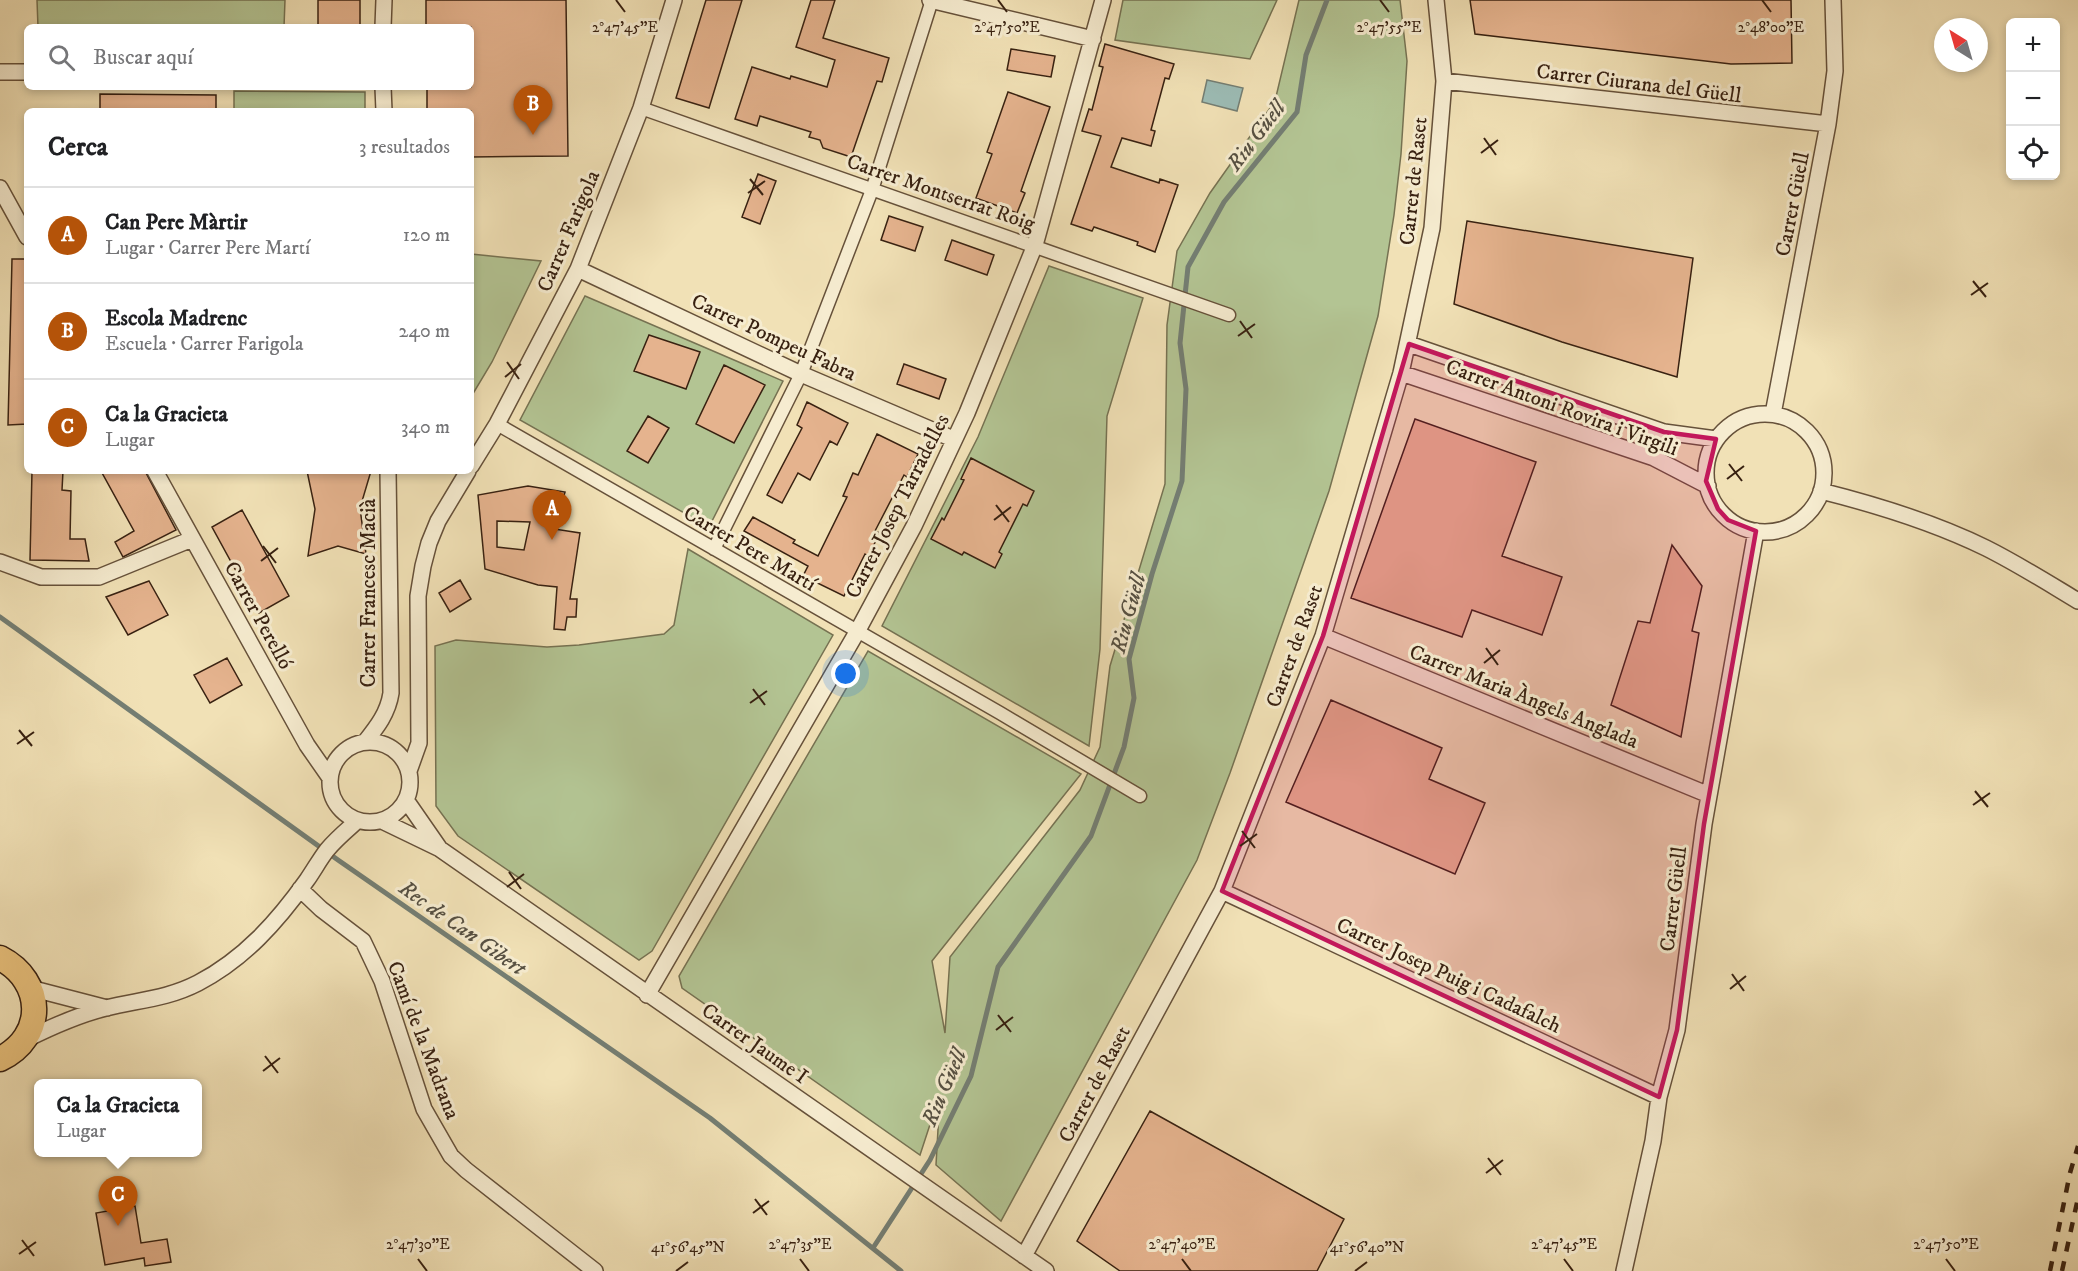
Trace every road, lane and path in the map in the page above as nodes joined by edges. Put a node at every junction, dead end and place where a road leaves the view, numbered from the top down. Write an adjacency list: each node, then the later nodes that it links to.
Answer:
1 (384, 0): 7 (street)
2 (674, 0): 14 (street, Carrer Farigola)
3 (931, 0): 8 (street); 17 (street)
4 (1103, 0): 8 (street, Carrer Josep Tarradelles)
5 (1436, 0): 11 (street, Carrer de Raset)
6 (1833, 0): 15 (street, Carrer Güell)
7 (384, 24)
8 (1093, 39): 19 (street, Carrer Josep Tarradelles)
9 (0, 72): 10 (street)
10 (24, 72)
11 (1444, 81): 15 (street, Carrer Ciurana del Güell); 22 (street, Carrer de Raset)
12 (384, 90): 13 (street)
13 (384, 108)
14 (641, 108): 17 (street, Carrer Montserrat Roig); 20 (street, Carrer Farigola)
15 (1828, 124): 25 (street, Carrer Güell)
16 (0, 188): 18 (street)
17 (872, 190): 19 (street, Carrer Montserrat Roig); 24 (street)
18 (24, 232)
19 (1035, 245): 21 (street, Carrer Montserrat Roig); 27 (street, Carrer Josep Tarradelles)
20 (578, 269): 24 (street, Carrer Pompeu Fabra); 26 (street, Carrer Farigola)
21 (1229, 315)
22 (1409, 344): 23 (street, Carrer de Raset); 28 (street, Carrer Antoni Rovira i Virgili)
23 (1401, 373): 33 (street, Carrer Antoni Rovira i Virgili); 41 (street, Carrer de Raset)
24 (801, 374): 27 (street, Carrer Pompeu Fabra); 37 (street)
25 (1773, 414): 28 (street); 34 (street)
26 (497, 424): 29 (street, Carrer Farigola); 37 (street, Carrer Pere Martí)
27 (953, 439): 40 (street, Carrer Josep Tarradelles)
28 (1716, 439): 33 (street)
29 (474, 461)
30 (157, 474): 36 (street, Carrer Perelló)
31 (388, 474): 42 (street, Carrer Francesc Macià)
32 (466, 474): 43 (street)
33 (1708, 486): 35 (street)
34 (1821, 491): 35 (street); 39 (street)
35 (1756, 531): 45 (street, Carrer Güell)
36 (192, 539): 38 (street); 44 (street, Carrer Perelló)
37 (714, 549): 40 (street, Carrer Pere Martí)
38 (0, 562)
39 (2078, 601)
40 (857, 632): 46 (street, Carrer Pere Martí); 57 (street, Carrer Josep Tarradelles)
41 (1323, 636): 45 (street, Carrer Maria Àngels Anglada); 54 (street, Carrer de Raset)
42 (364, 742): 43 (street); 44 (street)
43 (409, 771): 47 (street)
44 (330, 778): 48 (street)
45 (1709, 795): 61 (street, Carrer Güell)
46 (1140, 796)
47 (406, 800): 50 (street); 52 (street, Carrer Jaume I)
48 (341, 811): 49 (street); 51 (street)
49 (357, 821): 50 (street); 51 (street)
50 (382, 821): 52 (street, Carrer Jaume I)
51 (328, 848): 53 (street)
52 (440, 849): 57 (street, Carrer Jaume I)
53 (304, 884): 58 (street); 63 (street, Camí de la Madrana)
54 (1222, 891): 61 (street, Carrer Josep Puig i Cadafalch); 62 (street, Carrer de Raset)
55 (3, 956): 56 (main road)
56 (30, 988): 58 (street); 59 (main road)
57 (647, 994): 62 (street, Carrer Jaume I)
58 (107, 1008): 59 (street)
59 (25, 1040): 60 (main road)
60 (0, 1059)
61 (1659, 1097): 65 (street, Carrer Güell)
62 (1024, 1256): 64 (street, Carrer Jaume I)
63 (595, 1271)
64 (1046, 1271)
65 (1624, 1271)

